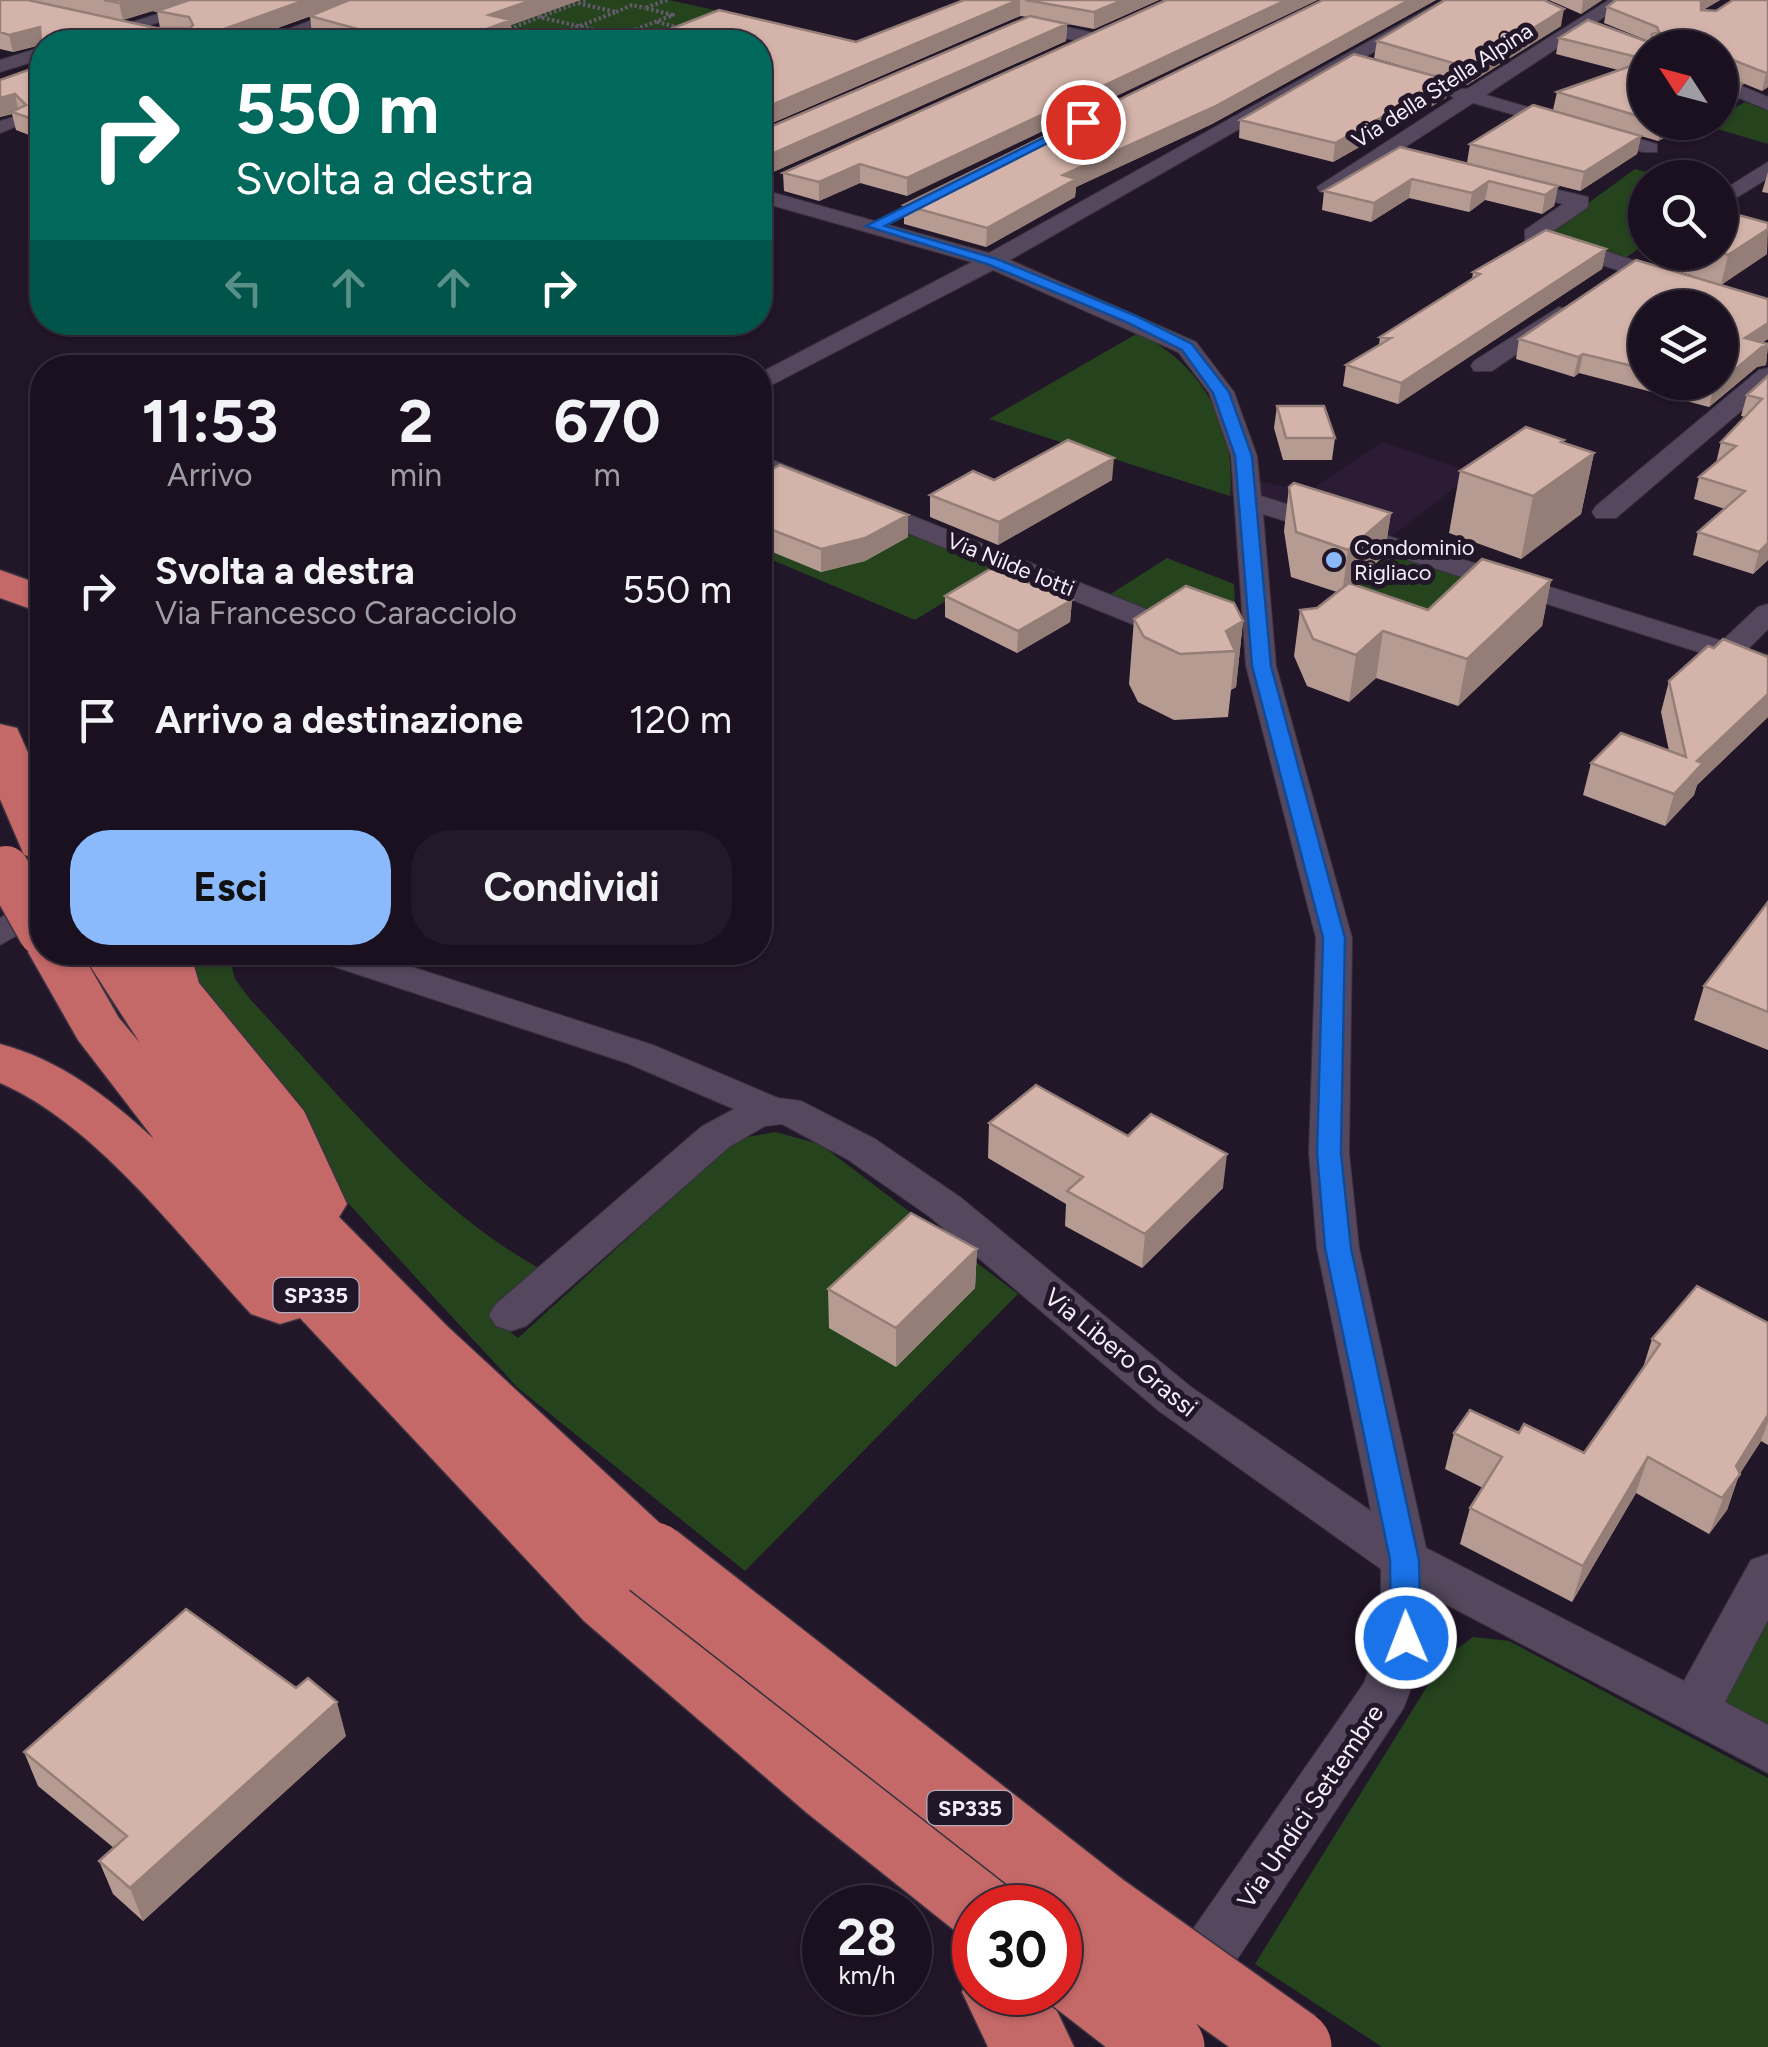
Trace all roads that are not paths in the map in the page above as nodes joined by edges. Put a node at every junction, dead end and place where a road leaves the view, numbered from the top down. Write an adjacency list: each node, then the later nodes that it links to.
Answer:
1 (222, 0): 10 (street)
2 (381, 0): 6 (street)
3 (1456, 0): 16 (street)
4 (1622, 0): 9 (street, Via della Stella Alpina)
5 (320, 6): 6 (street)
6 (346, 13): 11 (street)
7 (1556, 13): 9 (street)
8 (86, 22): 10 (street)
9 (1582, 24): 13 (street); 21 (street, Via della Stella Alpina)
10 (122, 30)
11 (298, 30)
12 (992, 38): 14 (street)
13 (1614, 38)
14 (1061, 54)
15 (30, 57): 17 (street)
16 (1348, 60): 18 (street); 34 (street)
17 (0, 66)
18 (1383, 70)
19 (1437, 86): 21 (street)
20 (1738, 92): 22 (street)
21 (1472, 97): 23 (street); 24 (street, Via della Stella Alpina)
22 (1768, 104)
23 (1650, 148)
24 (1385, 152): 25 (street); 28 (street, Via della Stella Alpina)
25 (1420, 161)
26 (1768, 168): 29 (street)
27 (1491, 179): 33 (street)
28 (1328, 187)
29 (1738, 189)
30 (772, 191): 32 (street, Via Undici Settembre)
31 (908, 209): 32 (street)
32 (873, 226): 34 (street, Via Undici Settembre)
33 (1628, 257)
34 (992, 262): 40 (street); 44 (street, Via Undici Settembre)
35 (1628, 266): 38 (street)
36 (1665, 270): 37 (street)
37 (1768, 312)
38 (1483, 366)
39 (1768, 375): 41 (street)
40 (772, 378)
41 (1737, 401): 42 (street); 45 (street)
42 (1768, 409)
43 (772, 468): 51 (street, Via Nilde Iotti)
44 (1245, 500): 49 (street); 51 (street, Via Undici Settembre)
45 (1606, 512)
46 (0, 584): 47 (highway)
47 (30, 595)
48 (1768, 613): 49 (street)
49 (1726, 652): 50 (street)
50 (1768, 665)
51 (1261, 666): 67 (street, Via Undici Settembre)
52 (0, 738): 53 (highway, SP335)
53 (16, 857): 54 (highway, SP335, bridge)
54 (30, 883)
55 (0, 934): 56 (street)
56 (30, 937)
57 (71, 965): 65 (highway, SP335)
58 (83, 965): 63 (highway, SP335)
59 (167, 965): 63 (highway)
60 (367, 965): 62 (street, Via Libero Grassi)
61 (0, 1062): 65 (highway)
62 (775, 1112): 64 (street); 67 (street, Via Libero Grassi)
63 (338, 1253): 69 (highway, SP335)
64 (511, 1314)
65 (339, 1319): 66 (highway, SP335)
66 (480, 1466): 69 (highway, SP335); 73 (highway, SP335)
67 (1405, 1560): 70 (street, Via Libero Grassi); 77 (street, Via Undici Settembre)
68 (1768, 1574): 70 (street)
69 (631, 1580): 72 (highway, SP335); 79 (highway, SP335, bridge)
70 (1694, 1711): 71 (street, Via Libero Grassi)
71 (1768, 1750)
72 (958, 1885)
73 (952, 1918)
74 (1082, 1981): 78 (highway, bridge)
75 (1015, 2015): 76 (highway)
76 (1032, 2047)
77 (1143, 2047)
78 (1167, 2047)
79 (1294, 2047)

